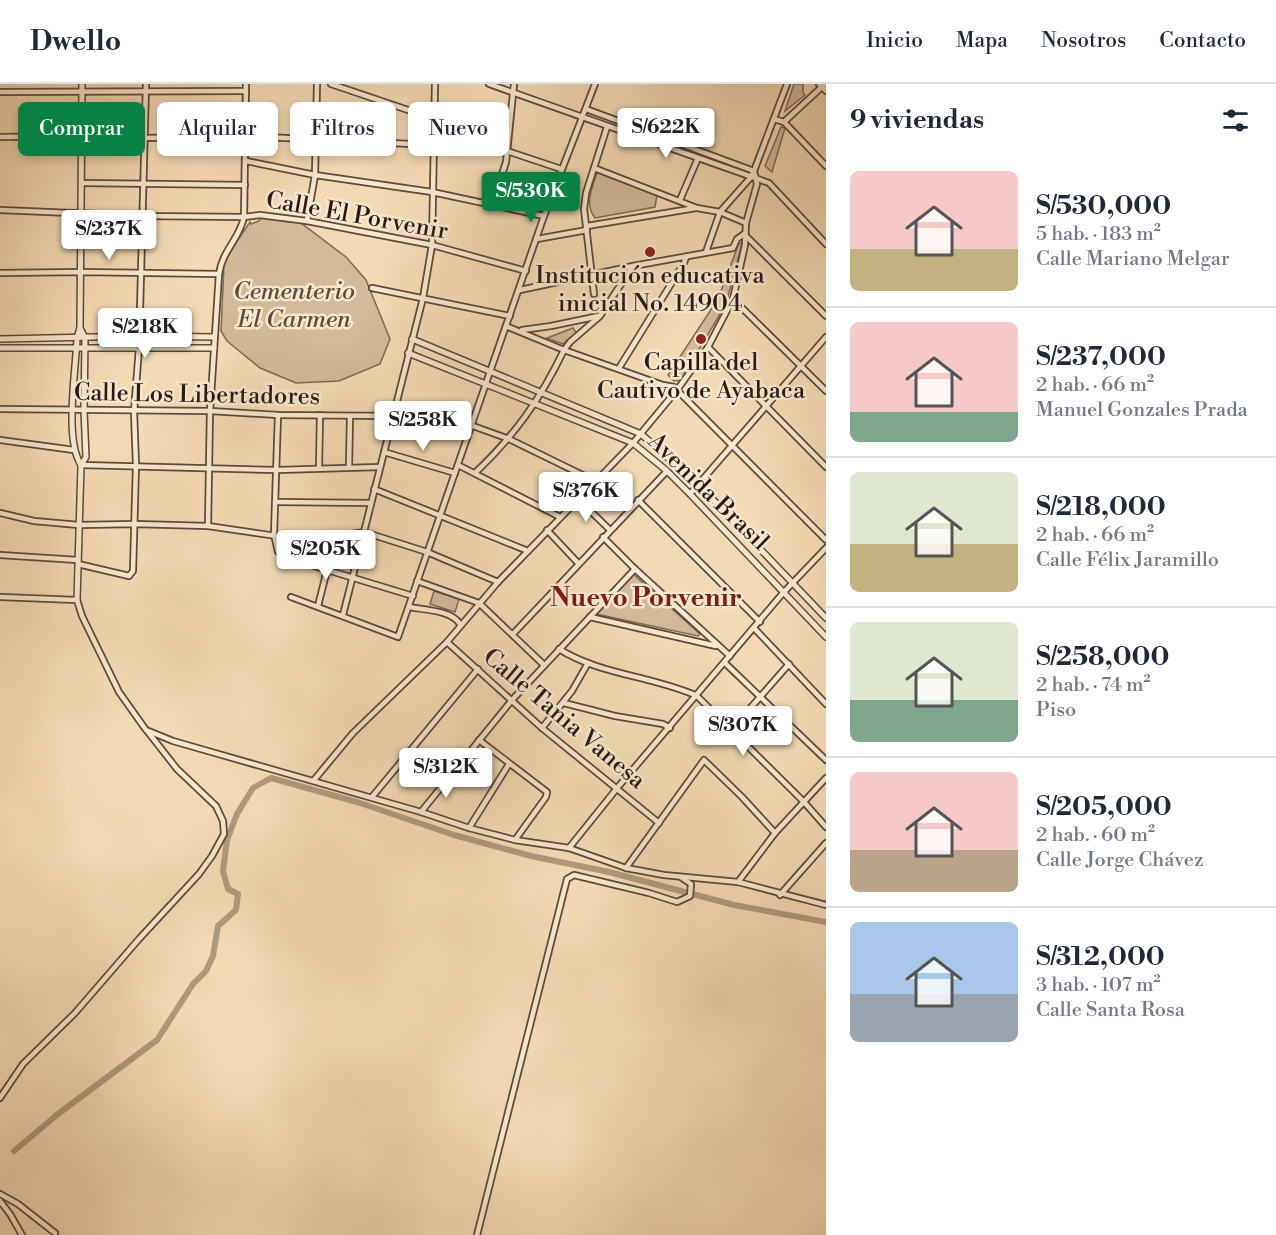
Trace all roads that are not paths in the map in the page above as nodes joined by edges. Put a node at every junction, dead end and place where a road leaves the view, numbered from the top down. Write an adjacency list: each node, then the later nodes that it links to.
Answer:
1 (82, 84): 14 (street)
2 (146, 84): 15 (street)
3 (246, 84): 12 (street)
4 (317, 84): 19 (street)
5 (331, 84): 21 (street)
6 (435, 84): 20 (street)
7 (489, 84): 16 (street)
8 (514, 84): 16 (street)
9 (595, 84): 22 (street)
10 (787, 84): 24 (street)
11 (823, 87): 25 (street)
12 (246, 91): 15 (street); 18 (street)
13 (0, 92): 14 (street)
14 (82, 92): 15 (street); 17 (street)
15 (146, 92): 30 (street)
16 (514, 93): 23 (street); 27 (street)
17 (82, 102)
18 (246, 102)
19 (317, 102)
20 (434, 102)
21 (408, 109)
22 (586, 109): 23 (street); 44 (street)
23 (582, 118): 26 (street); 43 (street)
24 (774, 119): 25 (street); 44 (street)
25 (784, 122): 41 (street)
26 (607, 127): 39 (street); 42 (street)
27 (509, 134)
28 (0, 137): 29 (street)
29 (18, 137)
30 (145, 138): 31 (street)
31 (157, 138)
32 (509, 152): 43 (street)
33 (82, 156): 49 (street)
34 (145, 156): 48 (street)
35 (246, 156): 40 (street)
36 (316, 156): 45 (street)
37 (433, 156): 51 (street)
38 (507, 156): 53 (street)
39 (698, 158): 46 (street); 52 (street)
40 (246, 161): 45 (street); 50 (street)
41 (826, 166)
42 (594, 168): 52 (street); 63 (street)
43 (561, 169): 59 (street)
44 (754, 171): 46 (street); 47 (street)
45 (315, 175): 51 (street); 61 (street)
46 (751, 177): 47 (street); 56 (street)
47 (758, 179): 62 (street); 66 (street)
48 (144, 182): 49 (street); 50 (street); 58 (street)
49 (82, 183): 57 (street)
50 (245, 185): 60 (street)
51 (432, 192): 53 (street); 67 (street)
52 (680, 200): 54 (street)
53 (492, 205): 59 (street)
54 (697, 208): 56 (street); 63 (street)
55 (0, 210): 57 (street, Calle El Porvenir)
56 (720, 212): 62 (street); 68 (street)
57 (82, 214): 58 (street, Calle El Porvenir); 72 (street)
58 (143, 216): 60 (street, Calle El Porvenir); 74 (street)
59 (544, 216): 65 (street)
60 (244, 217): 61 (street, Calle El Porvenir); 75 (street)
61 (307, 221): 67 (street, Calle El Porvenir)
62 (746, 223): 64 (street)
63 (587, 228): 65 (street); 76 (street)
64 (744, 234): 68 (street); 81 (street); 84 (street)
65 (537, 240): 71 (street)
66 (826, 244)
67 (432, 245): 71 (street, Calle El Porvenir); 80 (street)
68 (706, 252): 69 (street)
69 (686, 257): 70 (street); 104 (street)
70 (633, 266): 76 (street); 83 (street)
71 (526, 271): 78 (street)
72 (81, 272): 73 (street); 74 (street); 86 (street)
73 (0, 273)
74 (140, 273): 75 (street); 88 (street)
75 (219, 273): 89 (street)
76 (592, 275): 78 (street); 79 (street)
77 (372, 288): 80 (street)
78 (520, 290): 82 (street)
79 (594, 294)
80 (423, 297): 82 (street); 94 (street)
81 (733, 298): 95 (street); 103 (street)
82 (510, 316): 85 (street)
83 (600, 316): 87 (street); 101 (street)
84 (826, 316)
85 (506, 326): 87 (street); 105 (street)
86 (80, 328): 91 (street); 92 (street)
87 (519, 330): 101 (street)
88 (139, 336): 89 (street); 92 (street); 99 (street)
89 (214, 337): 100 (street)
90 (826, 337): 103 (street)
91 (77, 338): 92 (street); 93 (street); 97 (street)
92 (85, 338): 98 (street)
93 (0, 339)
94 (412, 339): 102 (street); 105 (street, Avenida Brasil)
95 (708, 347): 107 (street); 111 (street)
96 (0, 348): 97 (street)
97 (77, 348): 98 (street); 113 (street)
98 (85, 348): 99 (street); 114 (street)
99 (139, 348): 100 (street); 115 (street)
100 (214, 348): 116 (street)
101 (564, 350): 104 (street); 109 (street)
102 (408, 353): 106 (street, Avenida Brasil); 120 (street)
103 (802, 366): 108 (street); 111 (street)
104 (619, 368): 107 (street)
105 (489, 370): 106 (street); 109 (street, Avenida Brasil)
106 (485, 385): 110 (street, Avenida Brasil); 121 (street)
107 (677, 390): 122 (street); 127 (street)
108 (826, 391)
109 (542, 393): 110 (street); 122 (street, Avenida Brasil)
110 (535, 405): 124 (street); 126 (street, Avenida Brasil)
111 (767, 406): 127 (street); 136 (street)
112 (0, 409): 113 (street, Calle Los Libertadores)
113 (72, 410): 114 (street, Calle Los Libertadores); 128 (street)
114 (84, 411): 115 (street, Calle Los Libertadores); 130 (street)
115 (134, 411): 116 (street, Calle Los Libertadores); 131 (street)
116 (210, 411): 118 (street, Calle Los Libertadores); 137 (street)
117 (320, 415): 118 (street, Calle Los Libertadores); 119 (street, Calle Los Libertadores); 134 (street)
118 (278, 416): 138 (street)
119 (350, 416): 120 (street, Calle Los Libertadores); 135 (street)
120 (394, 416): 123 (street, Calle Los Libertadores); 129 (street)
121 (473, 426): 123 (street); 124 (street)
122 (641, 434): 126 (street); 143 (street, Avenida Brasil)
123 (467, 436): 132 (street)
124 (509, 438): 141 (street); 142 (street)
125 (0, 441): 128 (street)
126 (633, 442): 139 (street, Avenida Brasil); 142 (street)
127 (733, 445): 143 (street); 161 (street)
128 (74, 450): 130 (street)
129 (384, 452): 133 (street); 140 (street)
130 (81, 465): 131 (street); 154 (street)
131 (136, 465): 137 (street); 153 (street)
132 (458, 465): 140 (street); 141 (street)
133 (380, 466): 135 (street); 144 (street)
134 (319, 467): 135 (street); 138 (street)
135 (349, 467)
136 (826, 467)
137 (208, 468): 138 (street); 155 (street)
138 (277, 470): 148 (street)
139 (667, 471): 145 (street, Avenida Brasil); 147 (street)
140 (455, 473): 151 (street)
141 (475, 473): 152 (street)
142 (595, 481): 146 (street)
143 (699, 485): 145 (street); 173 (street, Avenida Brasil)
144 (374, 489): 149 (street); 151 (street)
145 (690, 494): 174 (street, Avenida Brasil)
146 (578, 499): 152 (street); 157 (street)
147 (638, 500): 157 (street); 185 (street)
148 (277, 502): 149 (street); 159 (street)
149 (371, 502): 158 (street)
150 (0, 513): 154 (street)
151 (439, 515): 163 (street); 164 (street)
152 (560, 517): 156 (street)
153 (135, 524): 154 (street); 155 (street); 166 (street)
154 (79, 525): 166 (street)
155 (208, 526): 159 (street)
156 (547, 530): 163 (street); 167 (street)
157 (610, 530): 160 (street)
158 (364, 532): 159 (street); 164 (street); 170 (street)
159 (274, 534): 168 (street)
160 (603, 537): 167 (street); 169 (street)
161 (826, 540)
162 (826, 548): 173 (street)
163 (528, 551): 172 (street)
164 (427, 552): 171 (street); 172 (street)
165 (0, 555): 166 (street)
166 (78, 562): 178 (street)
167 (578, 563): 188 (street)
168 (327, 570): 170 (street); 180 (street)
169 (635, 570): 183 (street); 191 (street)
170 (353, 578): 175 (street); 182 (street)
171 (417, 581): 175 (street); 179 (street)
172 (498, 582): 179 (street)
173 (792, 583): 174 (street); 184 (street, Avenida Brasil)
174 (783, 593): 185 (street); 189 (street, Avenida Brasil)
175 (413, 596): 181 (street)
176 (0, 597): 178 (street)
177 (291, 597): 180 (street)
178 (78, 600): 207 (street)
179 (479, 603): 186 (street); 188 (street)
180 (318, 606): 182 (street)
181 (409, 607): 182 (street); 186 (street)
182 (343, 615)
183 (590, 617): 191 (street); 192 (street)
184 (826, 618)
185 (759, 622): 187 (street)
186 (460, 624): 190 (street)
187 (754, 628): 193 (street); 196 (street)
188 (513, 634): 197 (street)
189 (826, 637)
190 (447, 642): 198 (street, Calle Tania Vanesa); 212 (street)
191 (717, 646): 193 (street)
192 (559, 650): 194 (street); 197 (street)
193 (730, 656): 195 (street)
194 (588, 663): 199 (street); 202 (street)
195 (724, 663): 199 (street); 200 (street)
196 (789, 664): 200 (street); 203 (street)
197 (544, 665): 201 (street)
198 (478, 669): 201 (street, Calle Tania Vanesa); 214 (street)
199 (697, 696): 205 (street); 206 (street)
200 (759, 696): 206 (street); 209 (street)
201 (512, 700): 204 (street, Calle Tania Vanesa); 208 (street)
202 (564, 703): 204 (street); 205 (street)
203 (826, 704)
204 (542, 728): 213 (street, Calle Tania Vanesa)
205 (670, 728): 213 (street)
206 (732, 729): 215 (street)
207 (146, 730): 212 (street); 229 (street)
208 (479, 740): 210 (street); 216 (street)
209 (826, 760)
210 (508, 764): 219 (street); 221 (street)
211 (826, 778): 215 (street)
212 (314, 780): 214 (street)
213 (618, 787): 217 (street, Calle Tania Vanesa); 223 (street)
214 (372, 797): 216 (street)
215 (804, 802): 218 (street); 220 (street)
216 (421, 812): 219 (street)
217 (659, 823): 220 (street); 224 (street)
218 (826, 827)
219 (469, 828): 221 (street)
220 (775, 832): 226 (street)
221 (515, 840): 223 (street)
222 (826, 843): 227 (street)
223 (569, 848): 224 (street)
224 (626, 868): 225 (street)
225 (679, 877): 226 (street); 234 (street)
226 (738, 882): 227 (street)
227 (780, 895): 228 (street)
228 (826, 905)
229 (0, 1098)
230 (0, 1194): 232 (street)
231 (0, 1201): 233 (street)
232 (55, 1233)
233 (22, 1235)
234 (477, 1235)

